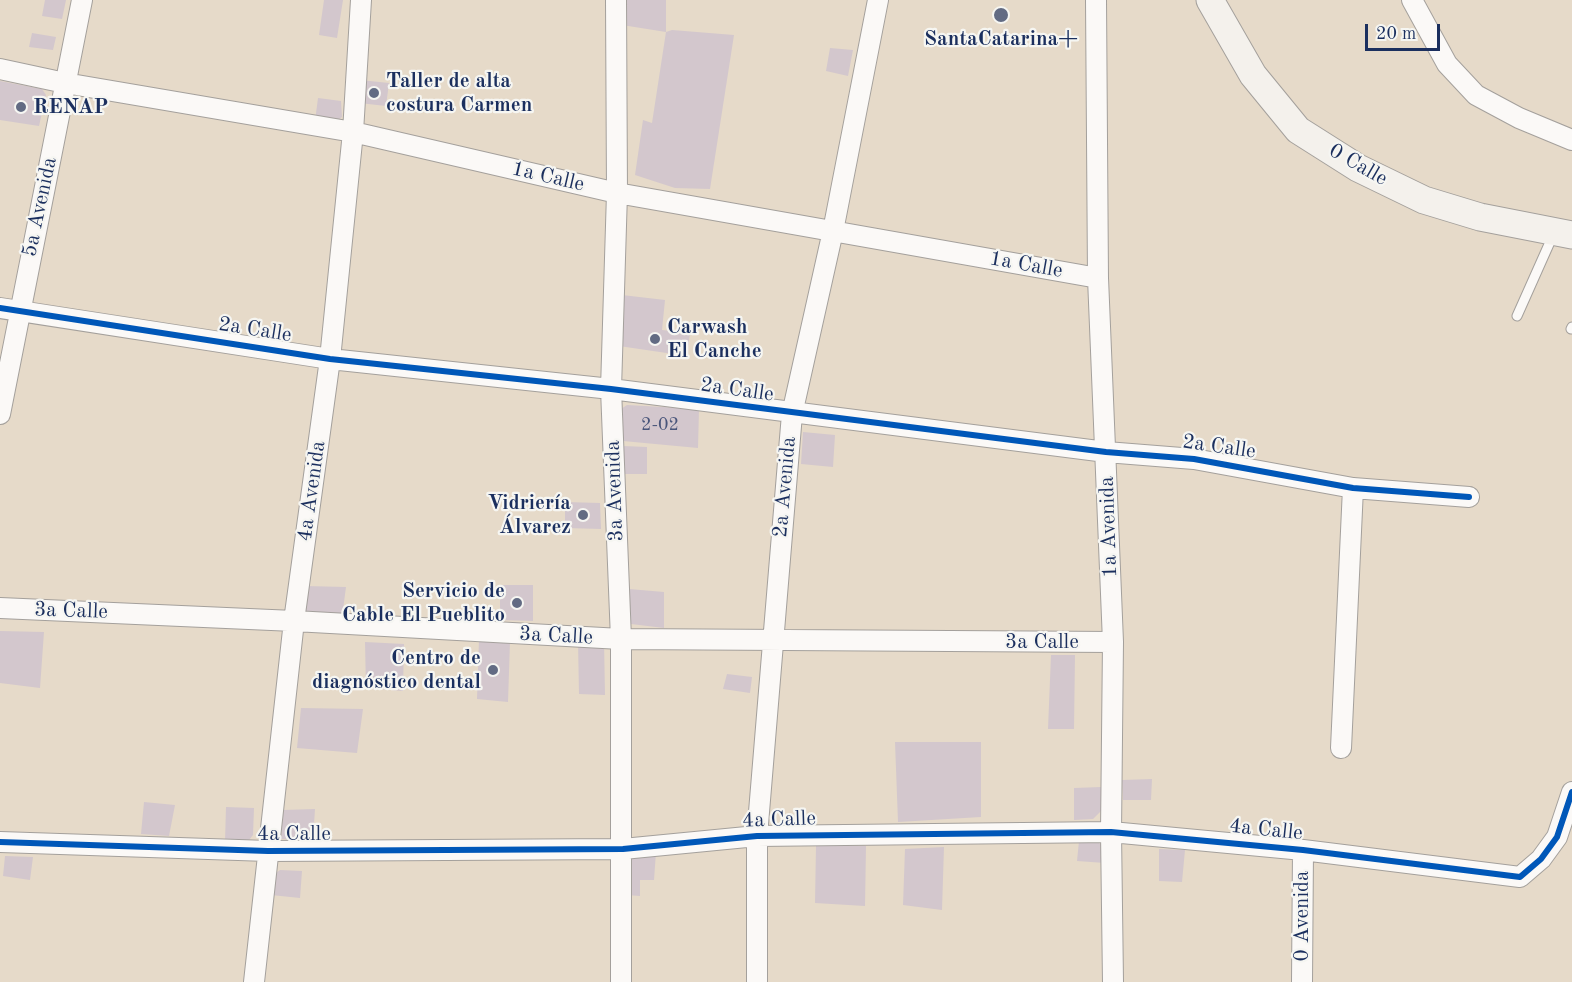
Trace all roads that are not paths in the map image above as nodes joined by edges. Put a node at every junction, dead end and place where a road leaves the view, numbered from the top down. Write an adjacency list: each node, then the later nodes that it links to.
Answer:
1 (82, 0): 9 (street, 5a Avenida)
2 (361, 0): 10 (street, 4a Avenida)
3 (616, 0): 12 (street, 3a Avenida)
4 (878, 0): 13 (street, 2a Avenida)
5 (1096, 0): 15 (street, 1a Avenida)
6 (1210, 0): 14 (street, 0 Calle)
7 (1412, 0): 11 (street)
8 (0, 69): 9 (street, 1a Calle)
9 (65, 83): 10 (street, 1a Calle); 16 (street, 5a Avenida)
10 (352, 132): 12 (street, 1a Calle); 18 (street, 4a Avenida)
11 (1572, 140)
12 (617, 193): 13 (street, 1a Calle); 19 (street, 3a Avenida)
13 (833, 231): 15 (street, 1a Calle); 21 (street, 2a Avenida)
14 (1563, 233): 17 (lane)
15 (1098, 278): 22 (street, 1a Avenida)
16 (9, 308): 18 (street, 2a Calle); 20 (street, 5a Avenida)
17 (1518, 316)
18 (330, 359): 19 (street, 2a Calle); 26 (street, 4a Avenida)
19 (611, 389): 21 (street, 2a Calle); 27 (street, 3a Avenida)
20 (0, 414)
21 (792, 414): 22 (street, 2a Calle); 28 (street, 2a Avenida)
22 (1106, 452): 23 (street, 2a Calle); 29 (street, 1a Avenida)
23 (1353, 488): 24 (street, 2a Calle); 30 (street)
24 (1469, 497)
25 (0, 608): 26 (street, 3a Calle)
26 (294, 621): 27 (street, 3a Calle); 37 (street, 4a Avenida)
27 (621, 639): 28 (street, 3a Calle); 35 (street, 3a Avenida)
28 (771, 642): 29 (street, 3a Calle); 33 (street, 2a Avenida)
29 (1113, 642): 32 (street, 1a Avenida)
30 (1341, 747)
31 (1572, 792): 36 (street, 4a Calle)
32 (1111, 832): 33 (street, 4a Calle); 36 (street, 4a Calle); 41 (street, 1a Avenida)
33 (757, 836): 35 (street, 4a Calle); 40 (street, 2a Avenida)
34 (0, 842): 37 (street, 4a Calle)
35 (623, 849): 37 (street, 4a Calle); 39 (street, 3a Avenida)
36 (1303, 850): 42 (street, 0 Avenida)
37 (268, 851): 38 (street, 4a Avenida)
38 (254, 982)
39 (621, 982)
40 (757, 982)
41 (1113, 982)
42 (1302, 982)

